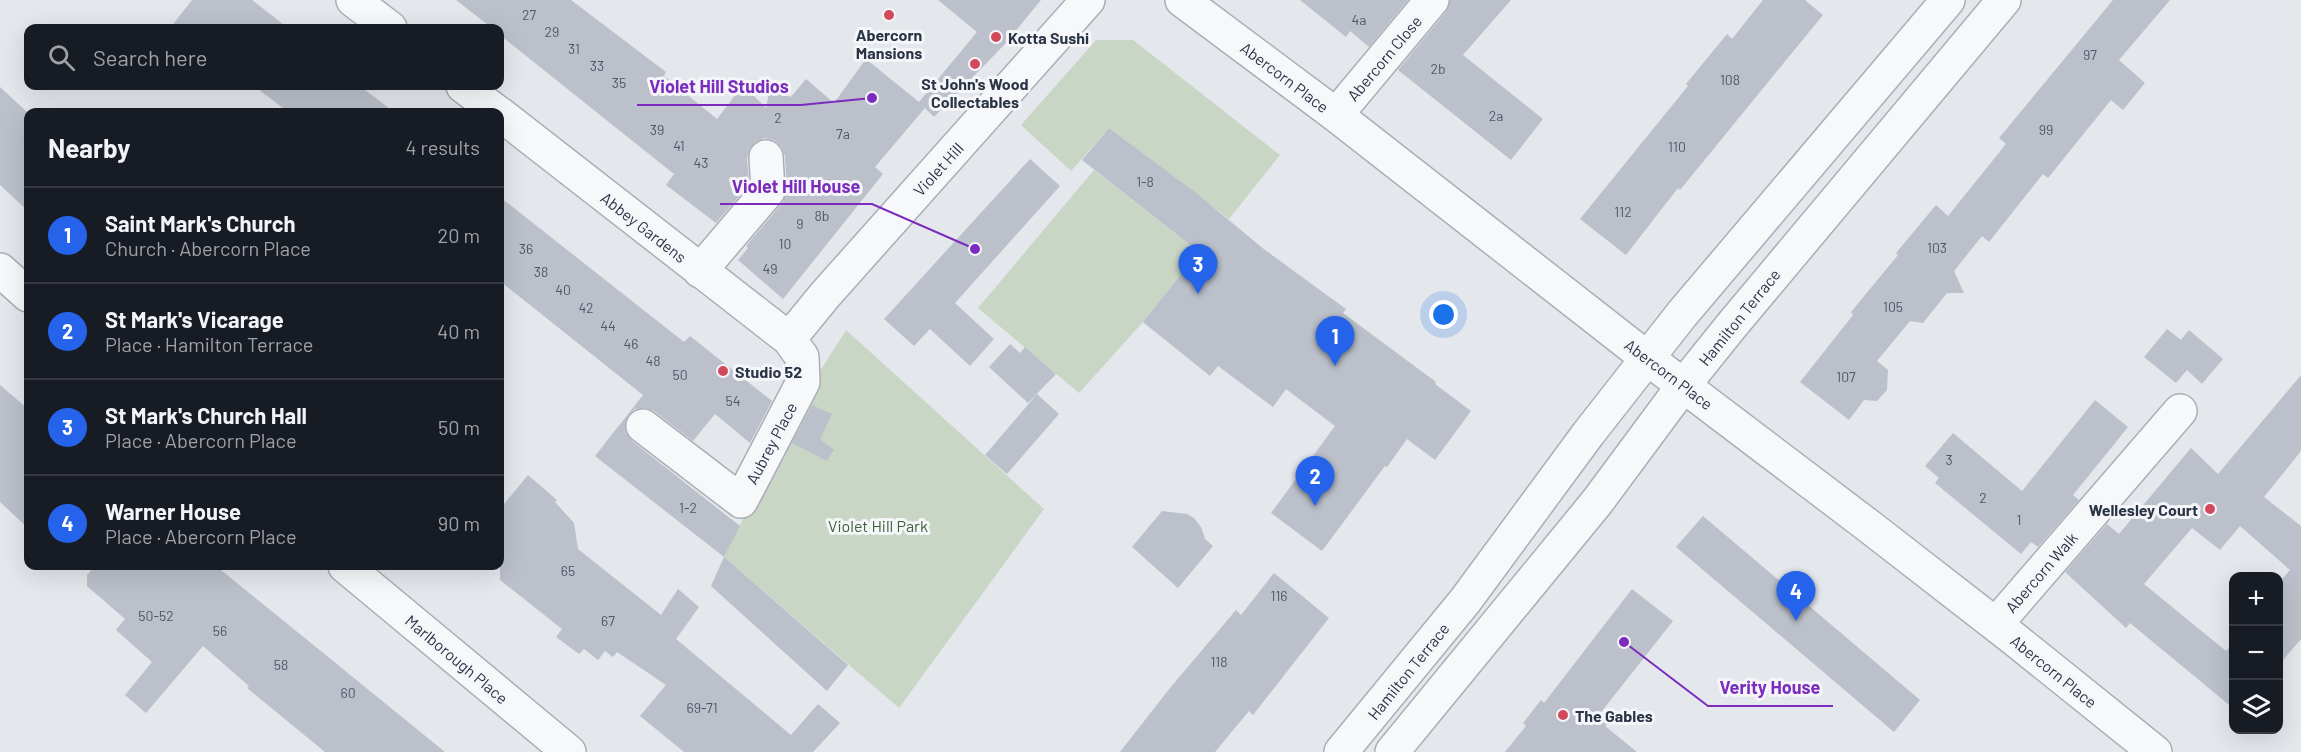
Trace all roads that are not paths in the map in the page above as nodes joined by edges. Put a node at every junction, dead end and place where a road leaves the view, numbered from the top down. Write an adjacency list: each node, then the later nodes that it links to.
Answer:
1 (353, 0): 7 (street)
2 (1088, 0): 16 (street, Violet Hill)
3 (1182, 0): 10 (street, Abercorn Place)
4 (1432, 0): 10 (street, Abercorn Close)
5 (1948, 0): 17 (street, Hamilton Terrace)
6 (2004, 0): 18 (street, Hamilton Terrace)
7 (385, 24)
8 (468, 90): 9 (street, Abbey Gardens)
9 (492, 108)
10 (1336, 115): 17 (street, Abercorn Place)
11 (504, 118): 14 (street, Abbey Gardens)
12 (766, 157): 14 (street)
13 (0, 270): 15 (street)
14 (700, 271): 16 (street, Abbey Gardens)
15 (24, 291)
16 (789, 339): 20 (street, Aubrey Place)
17 (1647, 358): 18 (street, Abercorn Place); 24 (street, Hamilton Terrace)
18 (1683, 386): 22 (street, Abercorn Place); 25 (street, Hamilton Terrace)
19 (2180, 411): 22 (street, Abercorn Walk)
20 (643, 426)
21 (350, 570): 23 (street, Marlborough Place)
22 (1996, 624): 26 (street, Abercorn Place)
23 (569, 752)
24 (1341, 752)
25 (1392, 752)
26 (2155, 752)

